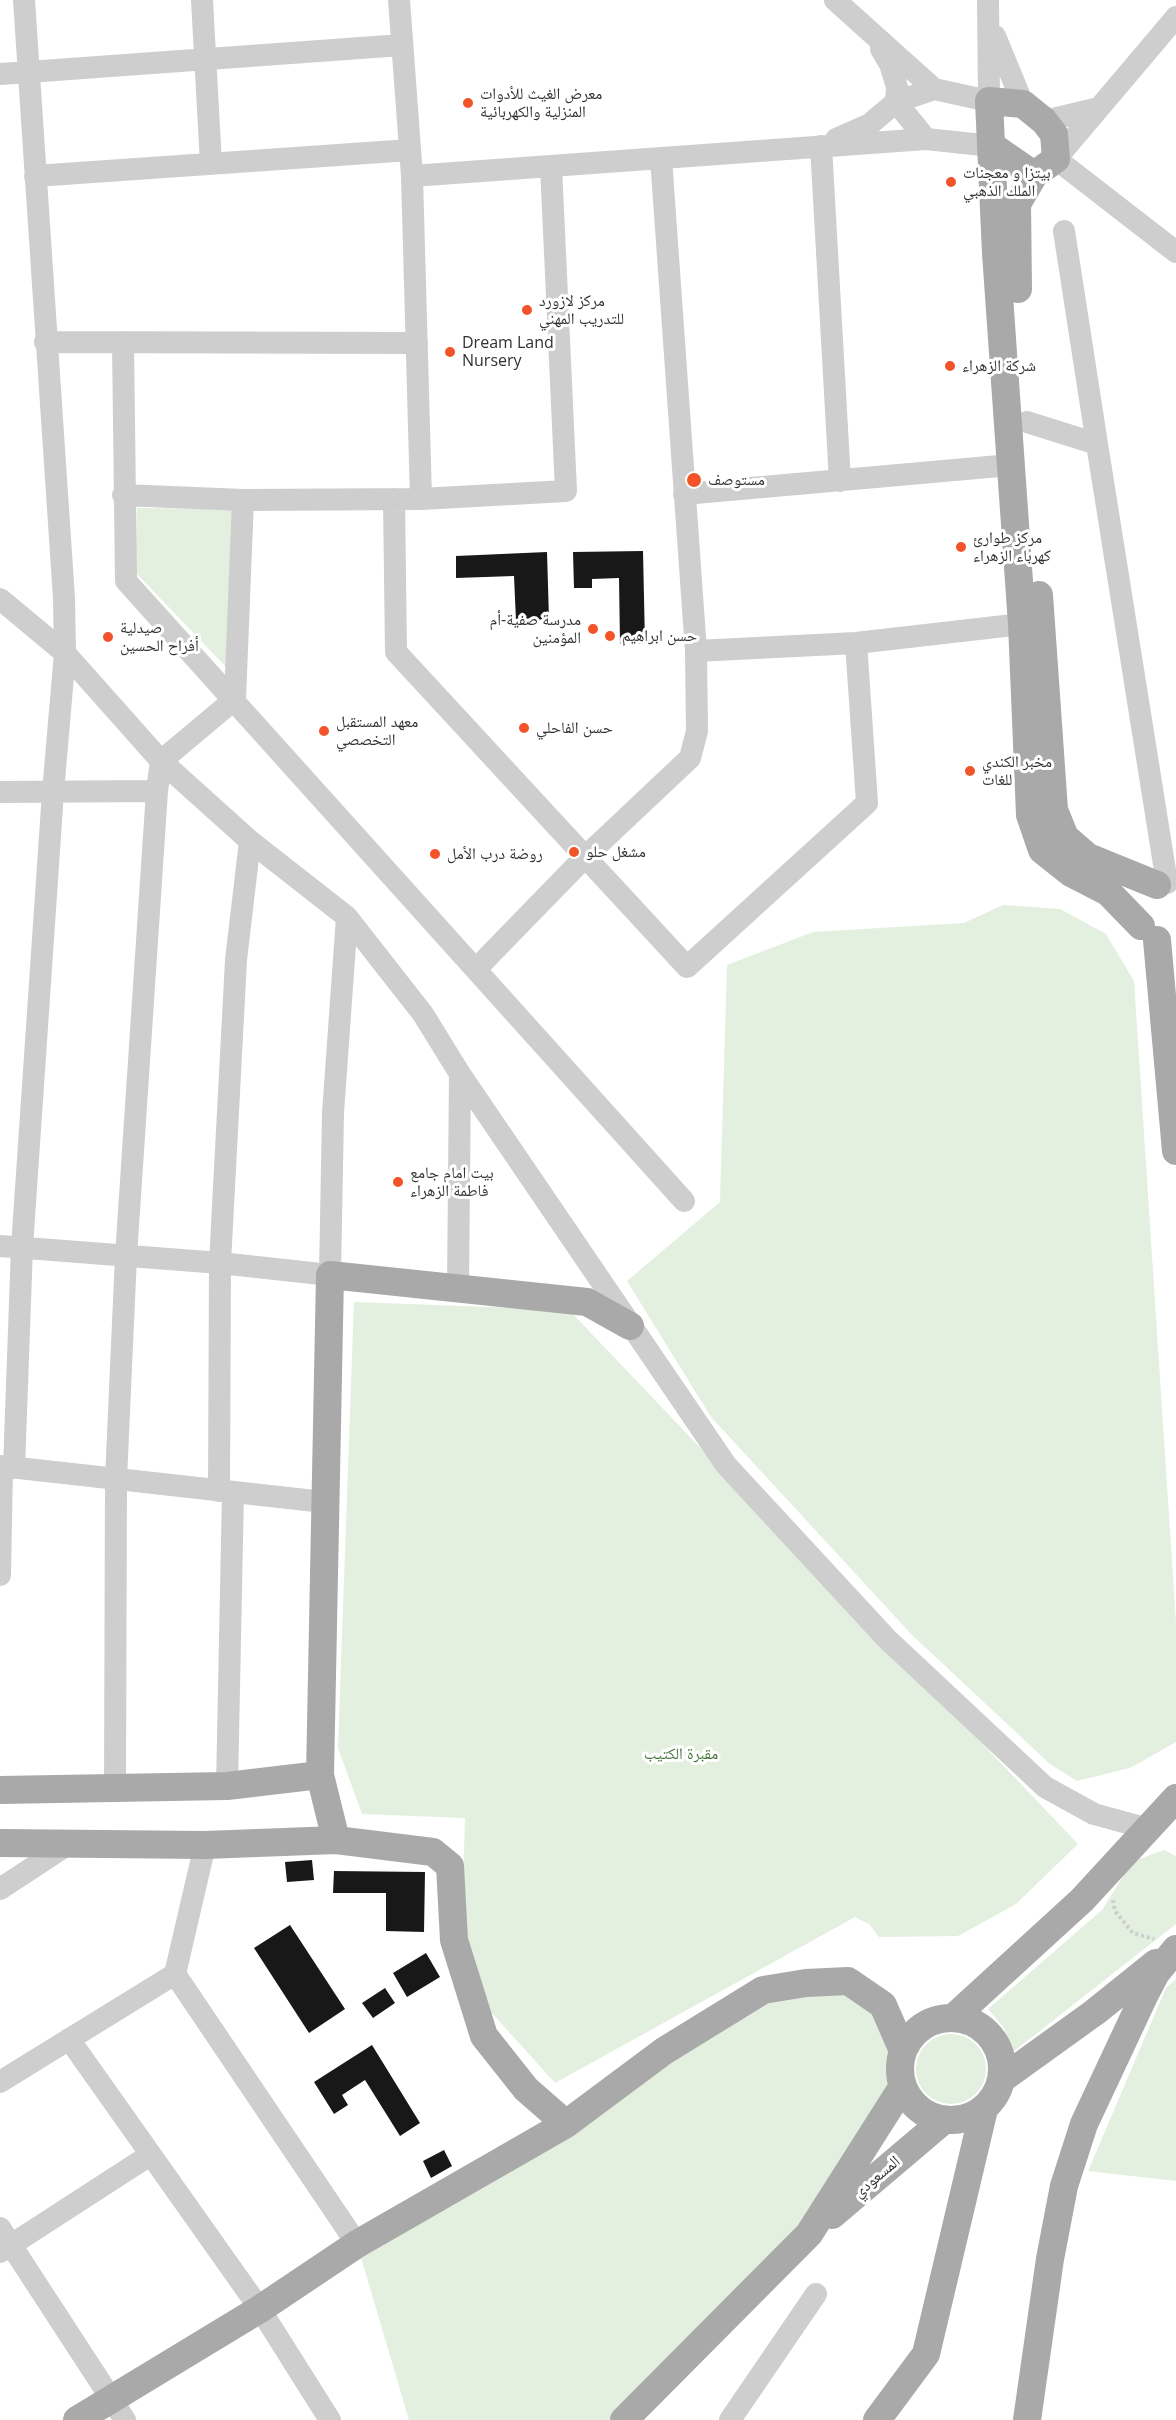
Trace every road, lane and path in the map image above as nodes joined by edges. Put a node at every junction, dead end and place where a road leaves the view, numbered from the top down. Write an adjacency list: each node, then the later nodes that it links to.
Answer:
1 (24, 0): 10 (street)
2 (202, 0): 9 (street)
3 (399, 0): 8 (street)
4 (835, 0): 7 (street)
5 (989, 9): 13 (street); 16 (street)
6 (1171, 32): 15 (street)
7 (872, 36): 12 (street); 14 (street)
8 (402, 45): 9 (street); 20 (street)
9 (204, 60): 10 (street); 22 (street)
10 (28, 73): 11 (street); 25 (street)
11 (0, 74)
12 (933, 89): 13 (street); 14 (street)
13 (989, 101): 16 (main road); 19 (main road)
14 (896, 102): 17 (street); 18 (street)
15 (1099, 108): 16 (street); 24 (street)
16 (1033, 113): 24 (main road)
17 (926, 139): 18 (street); 19 (street)
18 (821, 146): 21 (street); 35 (street)
19 (992, 146): 24 (main road); 34 (main road)
20 (410, 150): 22 (street); 26 (street)
21 (661, 158): 23 (street); 36 (street)
22 (211, 164): 25 (street)
23 (551, 166): 26 (street); 39 (street)
24 (1045, 167): 28 (street); 32 (main road)
25 (35, 176): 29 (street)
26 (412, 176): 31 (street)
27 (1064, 231): 33 (street)
28 (1176, 252)
29 (45, 342): 30 (street); 45 (street)
30 (123, 342): 31 (street); 37 (street)
31 (417, 343): 39 (street)
32 (1028, 422): 33 (street); 53 (main road)
33 (1097, 444): 53 (street)
34 (1011, 465): 35 (street); 42 (main road)
35 (840, 481): 36 (street)
36 (684, 494): 44 (street)
37 (123, 495): 40 (street); 46 (street)
38 (394, 499): 39 (street); 40 (street); 52 (street)
39 (421, 499)
40 (243, 500): 46 (street)
41 (0, 599): 45 (street)
42 (1022, 624): 43 (street); 55 (main road)
43 (856, 643): 44 (street); 52 (street)
44 (696, 651): 52 (street)
45 (65, 653): 47 (street); 50 (street)
46 (235, 699): 47 (street); 56 (street)
47 (161, 761): 48 (street); 51 (street)
48 (156, 791): 50 (street); 61 (street)
49 (0, 792): 50 (street)
50 (53, 792): 60 (street)
51 (250, 841): 54 (street); 62 (street)
52 (585, 857): 56 (street)
53 (1167, 884): 55 (main road)
54 (347, 917): 57 (street); 63 (street)
55 (1158, 936): 58 (main road)
56 (476, 969): 59 (street)
57 (460, 1074): 64 (street); 65 (street)
58 (1176, 1151)
59 (684, 1201)
60 (11, 1247): 61 (street); 66 (street)
61 (126, 1256): 62 (street); 67 (street)
62 (220, 1263): 63 (street); 68 (street)
63 (330, 1275): 64 (main road); 69 (main road)
64 (459, 1287): 65 (main road)
65 (630, 1326): 76 (street)
66 (5, 1467): 67 (street); 70 (street)
67 (116, 1479): 68 (street); 73 (street)
68 (226, 1492): 69 (street); 72 (street)
69 (324, 1502): 71 (main road)
70 (0, 1575)
71 (320, 1775): 72 (main road); 77 (main road)
72 (227, 1786): 73 (main road)
73 (115, 1788): 74 (main road)
74 (0, 1790)
75 (1176, 1798): 76 (main road)
76 (1163, 1830): 81 (main road)
77 (336, 1840): 80 (main road); 93 (main road)
78 (0, 1842): 79 (main road)
79 (69, 1844): 80 (main road); 82 (street)
80 (205, 1845): 84 (street)
81 (1114, 1867): 83 (path); 85 (main road)
82 (0, 1889)
83 (1172, 1946): 88 (main road); 106 (main road)
84 (175, 1974): 86 (street); 97 (street)
85 (954, 2017): 87 (main road); 88 (main road)
86 (69, 2039): 89 (street); 94 (street)
87 (903, 2051): 90 (main road); 93 (main road)
88 (1002, 2079): 91 (main road)
89 (0, 2082)
90 (903, 2086): 92 (main road); 95 (main road)
91 (984, 2109): 92 (main road); 105 (main road)
92 (944, 2120): 95 (main road, المسعودي)
93 (566, 2124): 97 (main road)
94 (150, 2155): 96 (street); 99 (street)
95 (809, 2234): 103 (main road)
96 (4, 2242): 100 (street)
97 (357, 2244): 99 (main road)
98 (816, 2294): 104 (street)
99 (260, 2309): 100 (main road); 102 (street)
100 (119, 2410): 101 (main road)
101 (77, 2420)
102 (330, 2420)
103 (624, 2420)
104 (730, 2420)
105 (877, 2420)
106 (1027, 2420)

